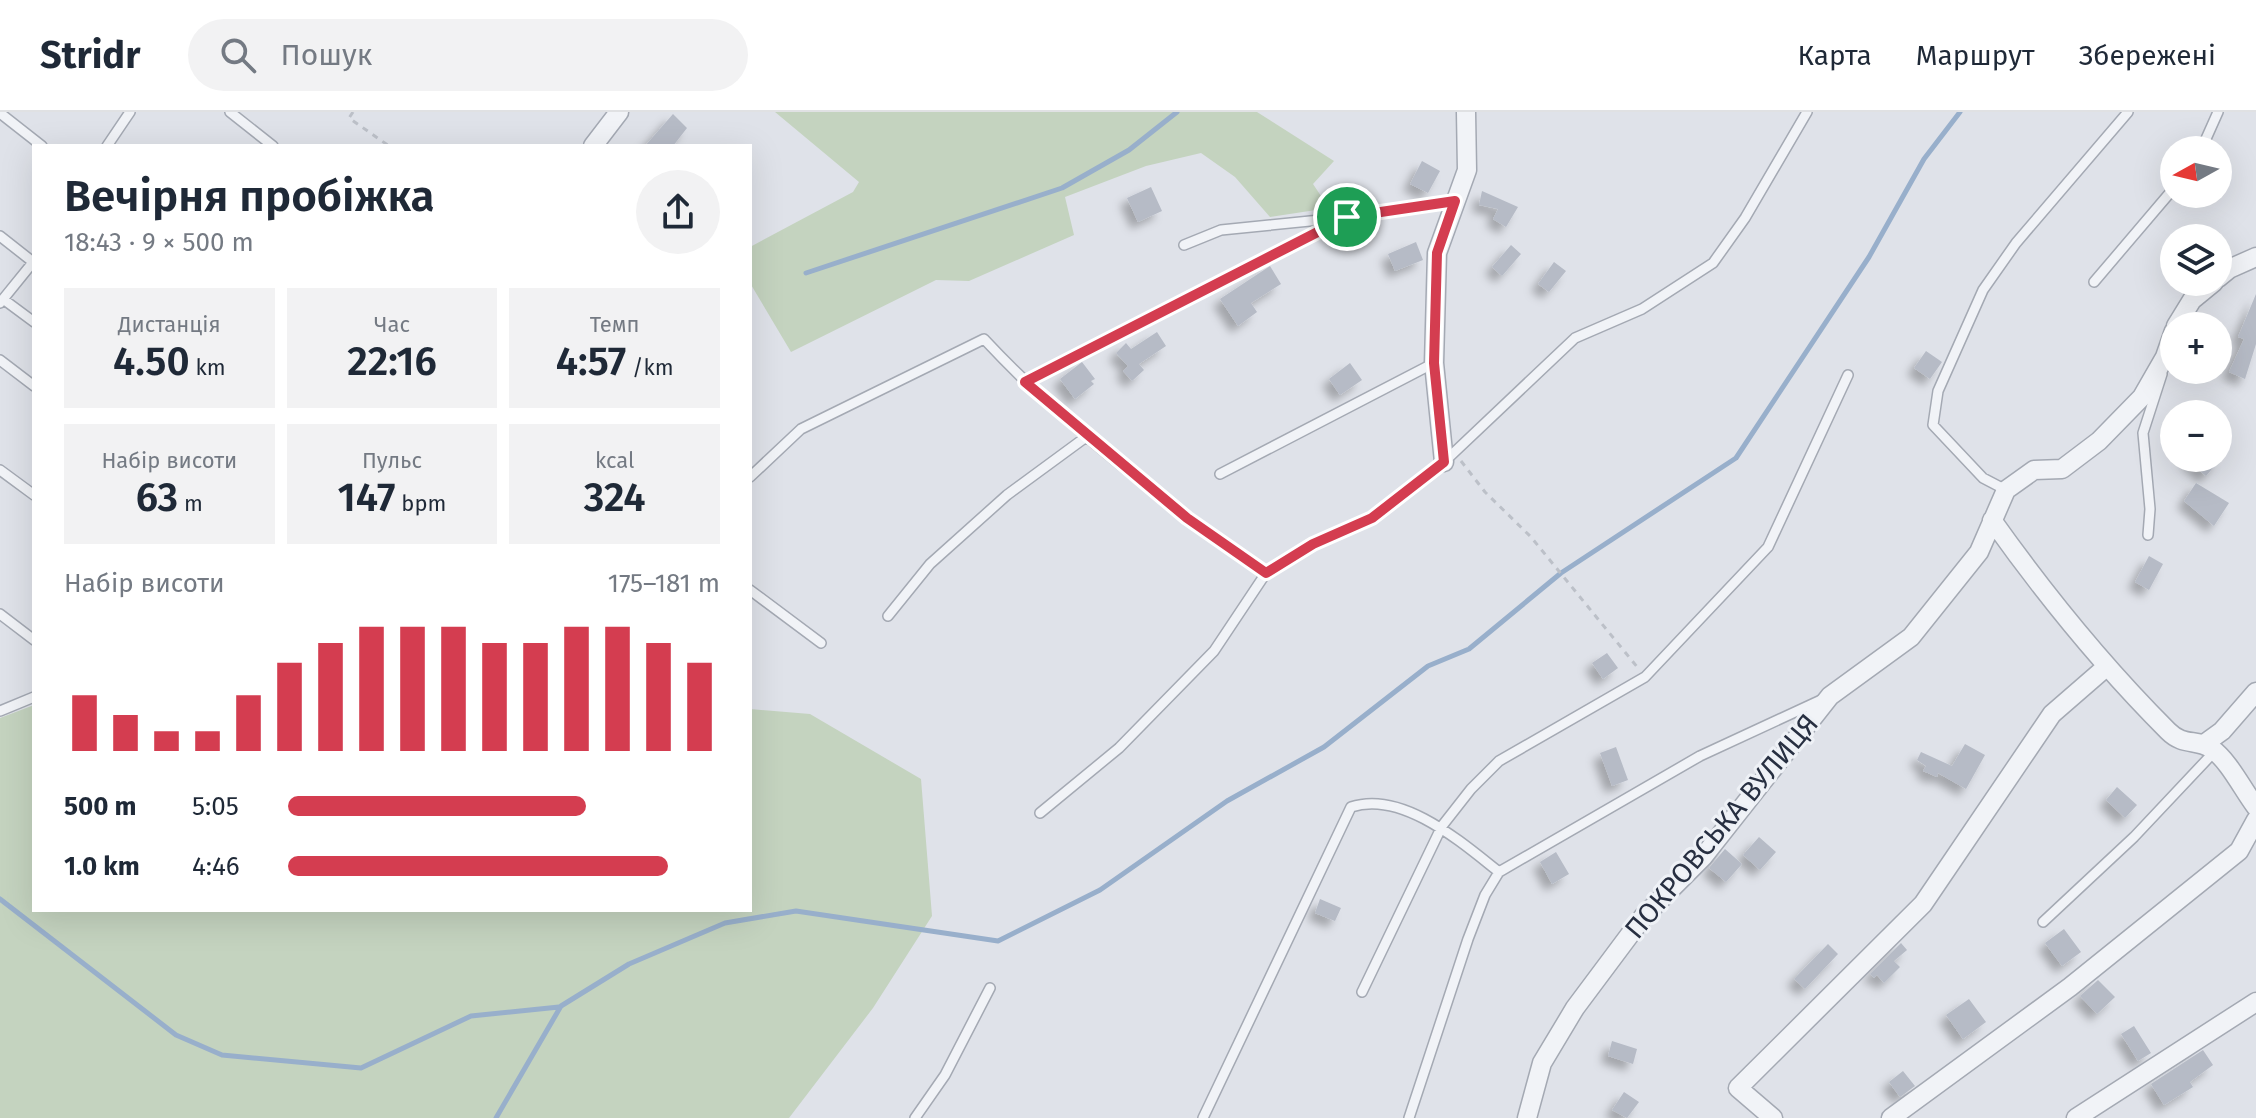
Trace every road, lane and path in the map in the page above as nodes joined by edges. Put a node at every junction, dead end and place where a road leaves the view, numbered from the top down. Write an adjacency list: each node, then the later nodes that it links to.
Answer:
1 (130, 112): 12 (lane)
2 (230, 112): 13 (lane)
3 (353, 112): 14 (path)
4 (1466, 112): 16 (street)
5 (1807, 112): 38 (lane)
6 (2128, 112): 42 (lane)
7 (2218, 112): 10 (lane)
8 (0, 113): 11 (lane)
9 (611, 115): 15 (street)
10 (2207, 136)
11 (39, 144)
12 (108, 144)
13 (270, 144)
14 (386, 144)
15 (594, 144)
16 (1455, 201): 18 (lane); 31 (street)
17 (2160, 204): 25 (lane)
18 (1347, 217): 20 (lane); 35 (lane)
19 (0, 236): 22 (lane)
20 (1184, 245)
21 (2256, 257): 24 (street)
22 (32, 260)
23 (32, 264): 27 (lane)
24 (2232, 268)
25 (2094, 282)
26 (2197, 296): 28 (street)
27 (1, 301): 29 (lane)
28 (2185, 312)
29 (32, 321)
30 (0, 360): 36 (lane)
31 (1434, 363): 38 (street); 40 (lane)
32 (2160, 366): 42 (street)
33 (2160, 374): 45 (lane)
34 (1848, 375): 53 (lane)
35 (1025, 382): 37 (lane); 41 (lane)
36 (32, 384)
37 (1086, 437): 46 (lane); 49 (lane)
38 (1449, 457): 46 (lane); 53 (path)
39 (0, 470): 43 (lane)
40 (1220, 474)
41 (752, 475)
42 (2006, 490): 44 (street, ПОКРОВСЬКА ВУЛИЦЯ)
43 (32, 494)
44 (1992, 520): 52 (street); 55 (street, ПОКРОВСЬКА ВУЛИЦЯ)
45 (2148, 535)
46 (1266, 573): 60 (lane)
47 (752, 591): 51 (lane)
48 (0, 614): 50 (lane)
49 (888, 616)
50 (32, 638)
51 (821, 643)
52 (2105, 668): 58 (street); 72 (street)
53 (1645, 677): 62 (lane)
54 (2256, 692): 58 (street)
55 (1830, 696): 63 (lane); 71 (street, ПОКРОВСЬКА ВУЛИЦЯ)
56 (32, 698): 57 (lane)
57 (0, 711)
58 (2210, 748): 59 (street); 64 (lane)
59 (2256, 807)
60 (1040, 813)
61 (2256, 820): 73 (street)
62 (1442, 826): 63 (lane); 66 (lane); 69 (lane)
63 (1499, 872): 70 (lane)
64 (2043, 922)
65 (990, 988): 68 (lane)
66 (1362, 992)
67 (2256, 1002): 74 (street)
68 (915, 1118)
69 (1203, 1118)
70 (1409, 1118)
71 (1527, 1118)
72 (1773, 1118)
73 (1891, 1118)
74 (2076, 1118)

